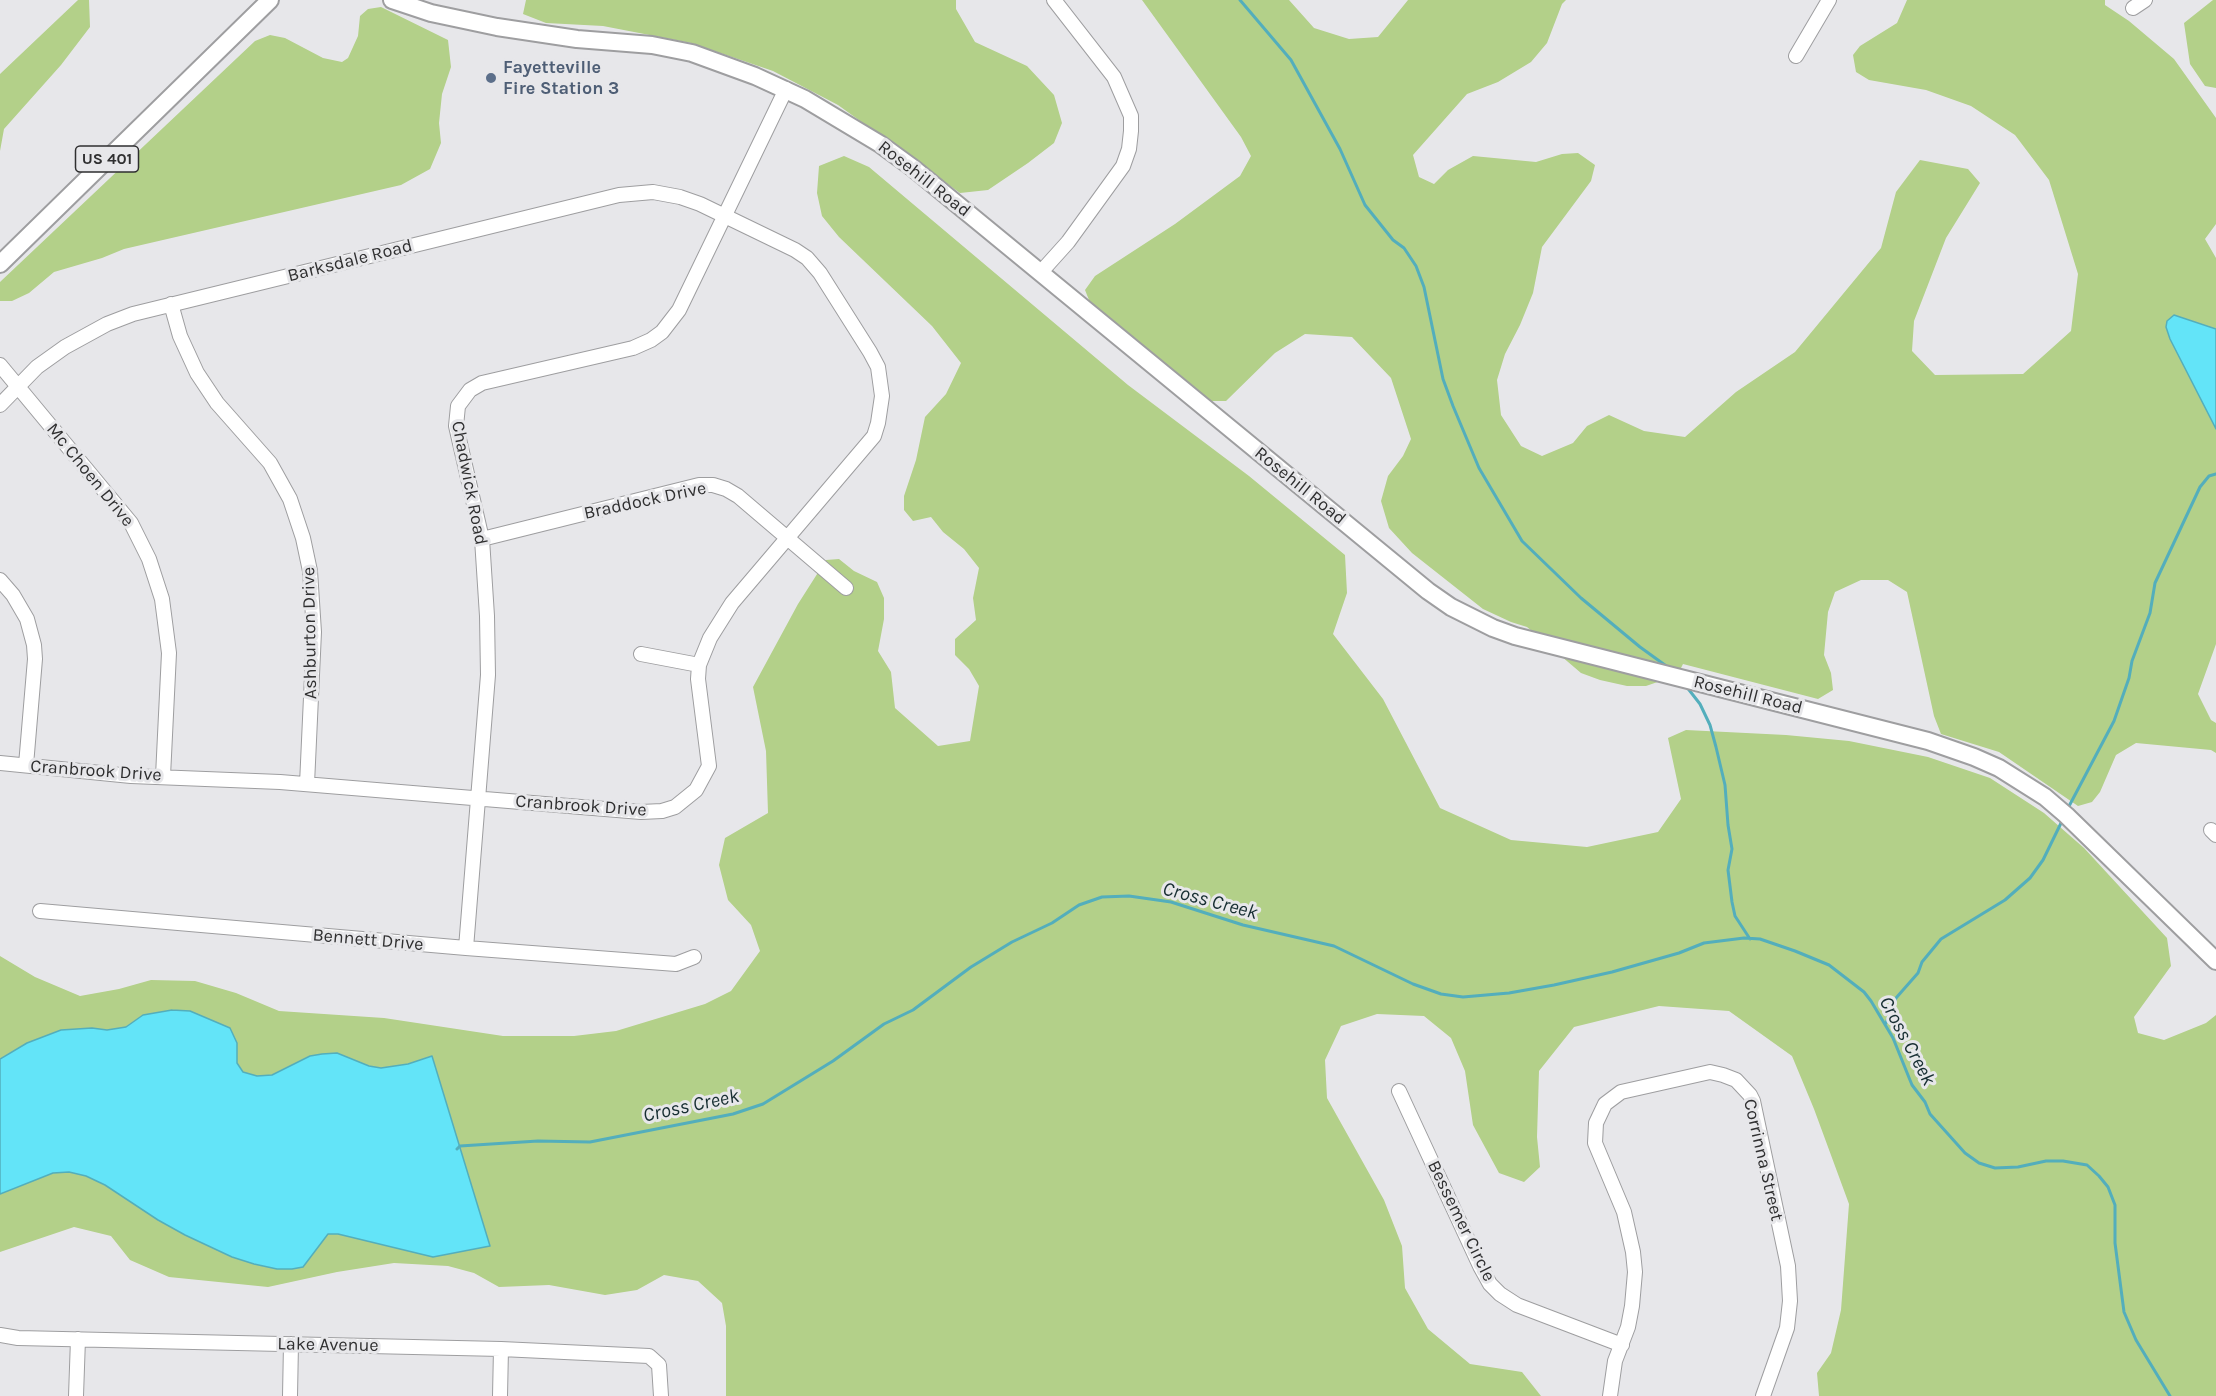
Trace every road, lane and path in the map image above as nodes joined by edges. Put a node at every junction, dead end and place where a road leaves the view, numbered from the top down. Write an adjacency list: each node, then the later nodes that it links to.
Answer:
1 (270, 0): 10 (main road, US 401)
2 (392, 0): 8 (main road, Rosehill Road)
3 (1054, 0): 11 (street)
4 (1829, 0): 7 (street)
5 (2145, 0): 6 (street)
6 (2133, 8)
7 (1796, 56)
8 (786, 89): 9 (street, Chadwick Road); 11 (main road, Rosehill Road)
9 (725, 216): 12 (street, Barksdale Road); 16 (street, Chadwick Road); 17 (street, Cranbrook Drive)
10 (0, 264)
11 (1041, 272): 30 (main road, Rosehill Road)
12 (171, 304): 14 (street, Barksdale Road); 25 (street, Ashburton Drive)
13 (0, 365): 14 (street, Mc Choen Drive)
14 (17, 386): 15 (street, Barksdale Road); 24 (street, Mc Choen Drive)
15 (0, 405)
16 (482, 539): 17 (street, Braddock Drive); 26 (street, Chadwick Road)
17 (788, 539): 19 (street, Braddock Drive); 21 (street, Cranbrook Drive)
18 (0, 580): 23 (street)
19 (846, 588)
20 (641, 654): 21 (street)
21 (699, 665): 26 (street, Cranbrook Drive)
22 (0, 763): 23 (street, Cranbrook Drive)
23 (26, 765): 24 (street, Cranbrook Drive)
24 (164, 776): 25 (street, Cranbrook Drive)
25 (307, 784): 26 (street, Cranbrook Drive)
26 (478, 799): 28 (street, Chadwick Road)
27 (40, 911): 28 (street, Bennett Drive)
28 (466, 948): 29 (street, Bennett Drive)
29 (694, 957)
30 (2216, 961)
31 (1399, 1090): 35 (street, Bessemer Circle)
32 (0, 1335): 33 (street, Lake Avenue)
33 (78, 1339): 34 (street, Lake Avenue); 37 (street)
34 (291, 1344): 36 (street, Lake Avenue); 38 (street)
35 (1622, 1345): 41 (street, Corrinna Street); 42 (street, Corrinna Street)
36 (501, 1349): 39 (street); 40 (street, Lake Avenue)
37 (76, 1396)
38 (290, 1396)
39 (500, 1396)
40 (661, 1396)
41 (1610, 1396)
42 (1763, 1396)

